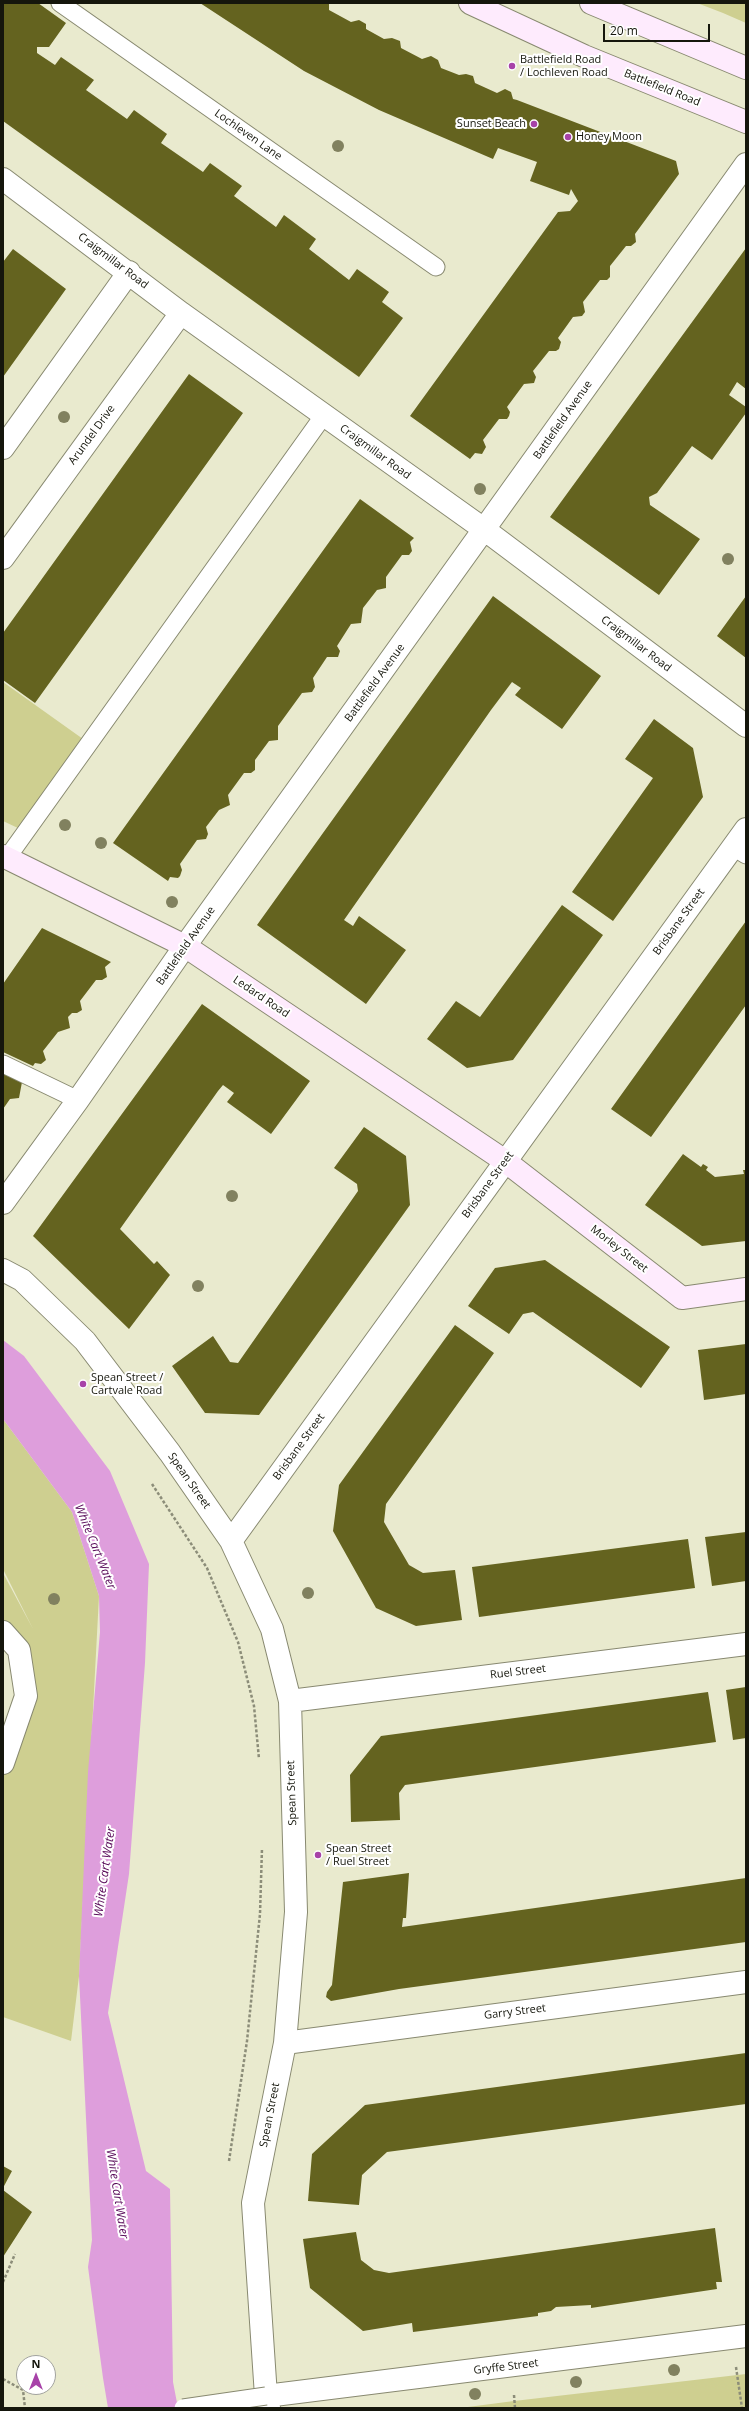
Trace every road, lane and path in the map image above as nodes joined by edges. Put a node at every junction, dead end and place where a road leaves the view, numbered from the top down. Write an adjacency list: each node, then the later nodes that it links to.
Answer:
1 (60, 3): 8 (lane, Lochleven Lane)
2 (470, 3): 5 (street, Battlefield Road)
3 (591, 3): 4 (street)
4 (746, 68)
5 (746, 122)
6 (746, 164): 13 (street, Battlefield Avenue)
7 (3, 179): 9 (street, Craigmillar Road)
8 (436, 267)
9 (129, 272): 10 (street, Craigmillar Road); 12 (street)
10 (182, 313): 11 (street, Craigmillar Road); 14 (street, Arundel Drive)
11 (324, 415): 13 (street, Craigmillar Road); 18 (lane)
12 (3, 448)
13 (485, 530): 15 (street, Craigmillar Road); 19 (street, Battlefield Avenue)
14 (3, 558)
15 (746, 726)
16 (746, 829): 17 (street, Brisbane Street)
17 (740, 851): 22 (street, Brisbane Street)
18 (5, 857): 19 (street, Ledard Road)
19 (185, 946): 21 (street, Battlefield Avenue); 22 (street, Ledard Road)
20 (3, 1064): 21 (lane)
21 (78, 1100): 23 (street, Battlefield Avenue)
22 (505, 1161): 25 (street, Morley Street); 26 (street, Brisbane Street)
23 (3, 1203)
24 (3, 1270): 26 (street, Spean Street)
25 (746, 1289)
26 (231, 1541): 30 (street, Spean Street)
27 (207, 1568): 32 (path)
28 (3, 1632): 31 (street)
29 (746, 1644): 30 (street, Ruel Street)
30 (290, 1701): 35 (street, Spean Street)
31 (3, 1763)
32 (260, 1766)
33 (262, 1843): 36 (path)
34 (746, 1982): 35 (street, Garry Street)
35 (284, 2042): 41 (street, Spean Street)
36 (228, 2164)
37 (15, 2254): 38 (path)
38 (3, 2282)
39 (740, 2337): 41 (street, Gryffe Street); 44 (path)
40 (3, 2379): 42 (path)
41 (268, 2402): 43 (lane, bridge)
42 (25, 2408)
43 (183, 2408)
44 (742, 2408)

